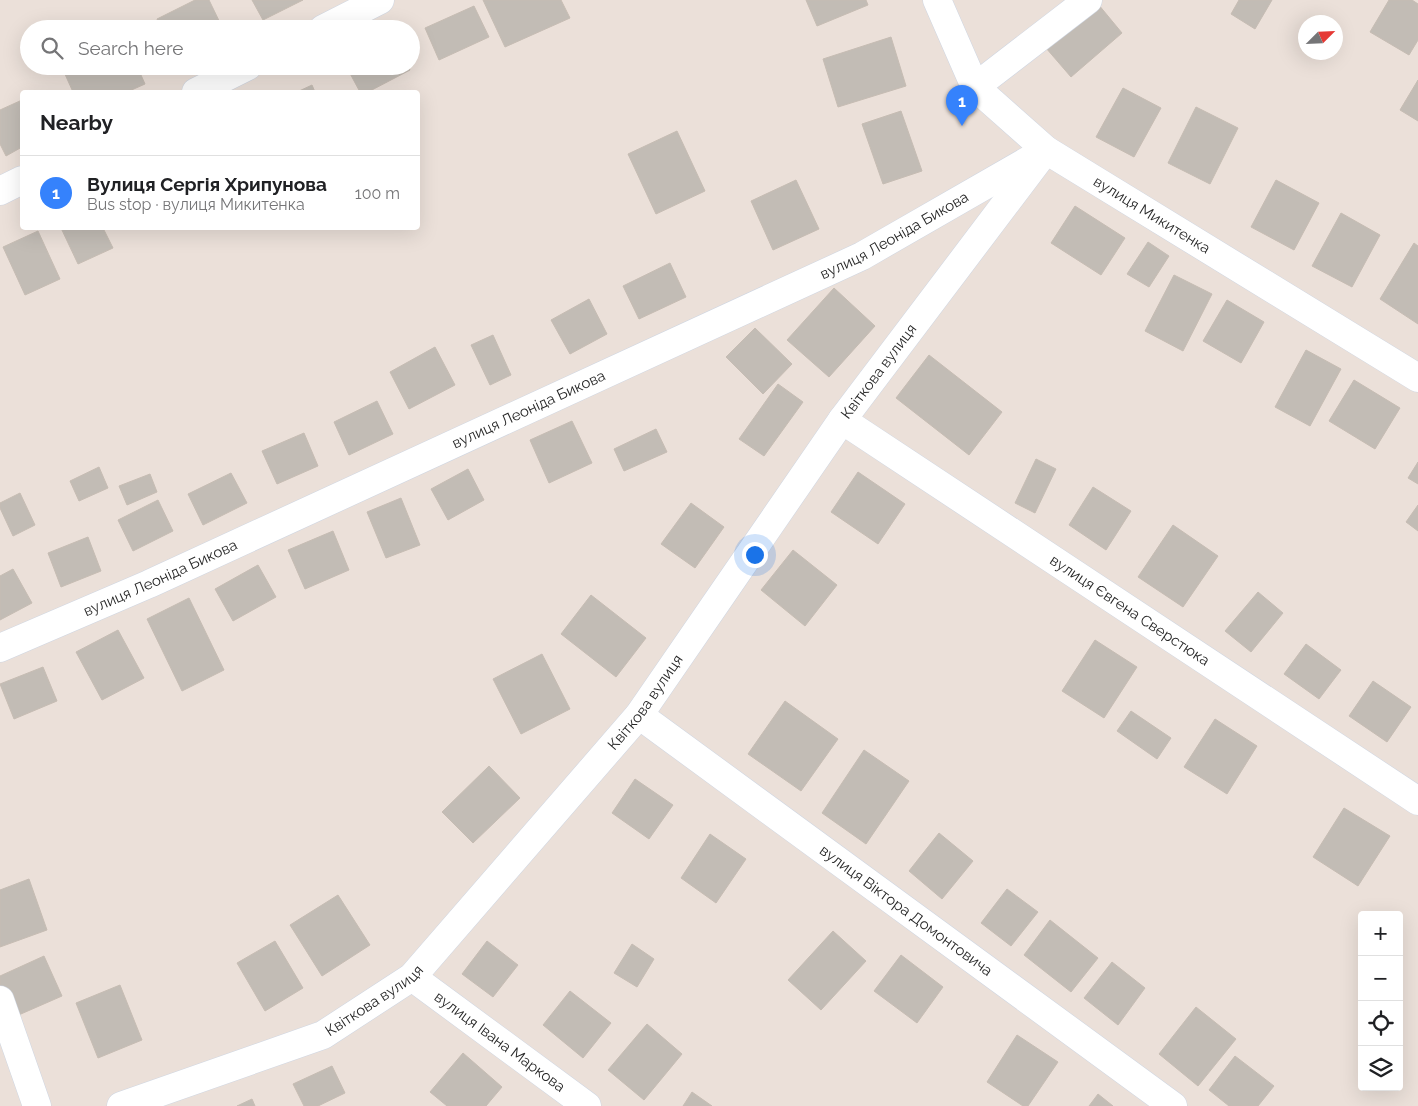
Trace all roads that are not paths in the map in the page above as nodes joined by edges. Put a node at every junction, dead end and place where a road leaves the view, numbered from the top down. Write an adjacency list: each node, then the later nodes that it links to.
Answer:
1 (380, 0): 4 (street)
2 (937, 0): 6 (street, вулиця Микитенка)
3 (1088, 0): 6 (street)
4 (341, 20)
5 (230, 75): 7 (street)
6 (975, 86): 8 (street, вулиця Микитенка)
7 (200, 90)
8 (1046, 150): 11 (street, вулиця Микитенка); 12 (street, Квіткова вулиця); 13 (street, вулиця Леоніда Бикова)
9 (20, 181): 10 (street)
10 (0, 191)
11 (1418, 378)
12 (842, 420): 14 (street, Квіткова вулиця); 15 (street, вулиця Євгена Сверстюка)
13 (0, 648)
14 (639, 715): 16 (street, Квіткова вулиця); 21 (street, вулиця Віктора Домонтовича)
15 (1418, 801)
16 (412, 977): 19 (street, Квіткова вулиця); 20 (street, вулиця Івана Маркова)
17 (0, 1000): 18 (street)
18 (36, 1106)
19 (121, 1106)
20 (587, 1106)
21 (1172, 1106)

